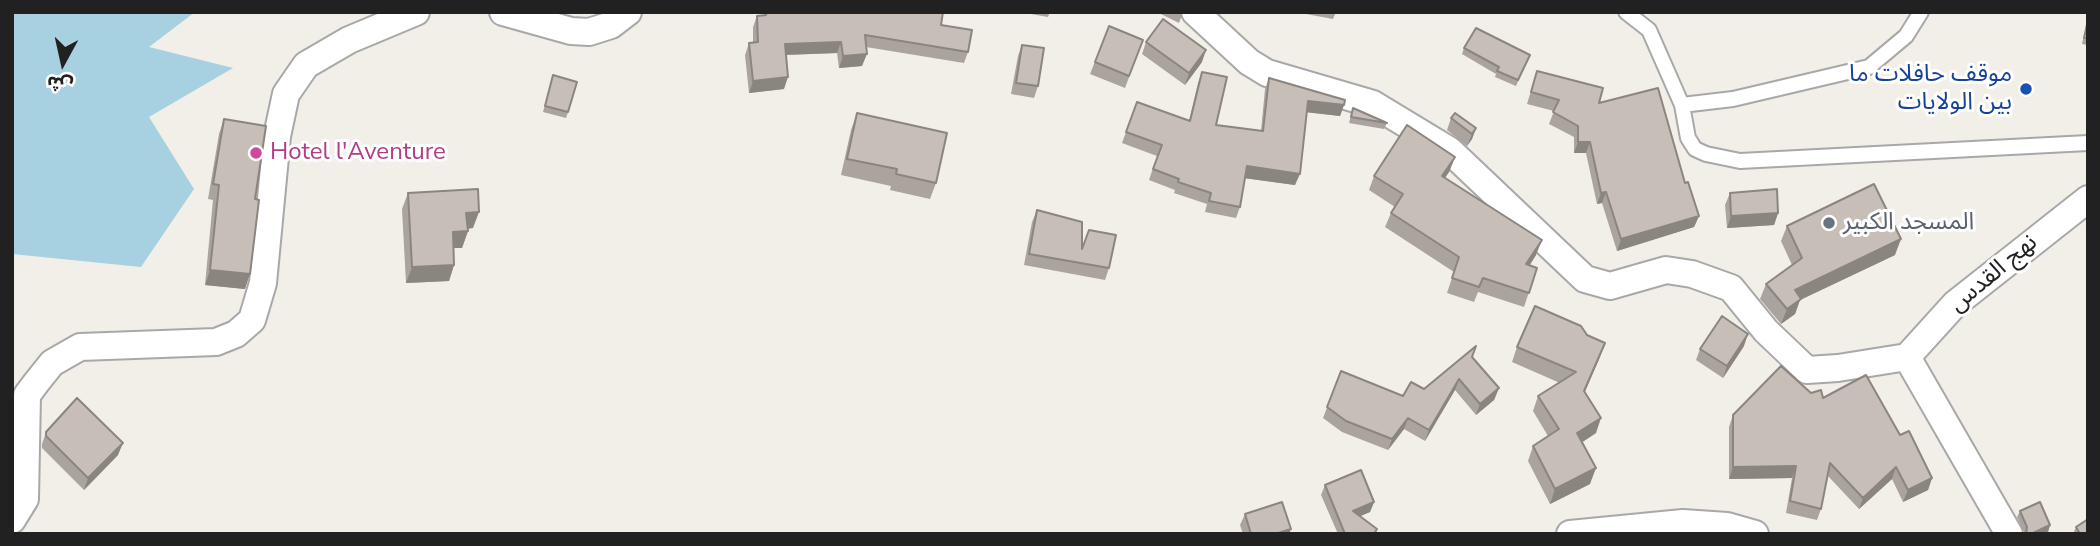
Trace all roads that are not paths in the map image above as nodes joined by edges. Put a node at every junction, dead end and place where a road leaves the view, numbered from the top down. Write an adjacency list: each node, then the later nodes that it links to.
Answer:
1 (416, 12): 11 (street)
2 (503, 12): 3 (street)
3 (628, 12)
4 (1195, 12): 10 (street)
5 (1626, 12): 7 (lane)
6 (1921, 12): 7 (lane)
7 (1682, 105): 8 (lane)
8 (2088, 143)
9 (2088, 199): 10 (street, نهج القدس)
10 (1907, 357): 14 (street)
11 (12, 520)
12 (1570, 534): 13 (street)
13 (1755, 534)
14 (2009, 534)

